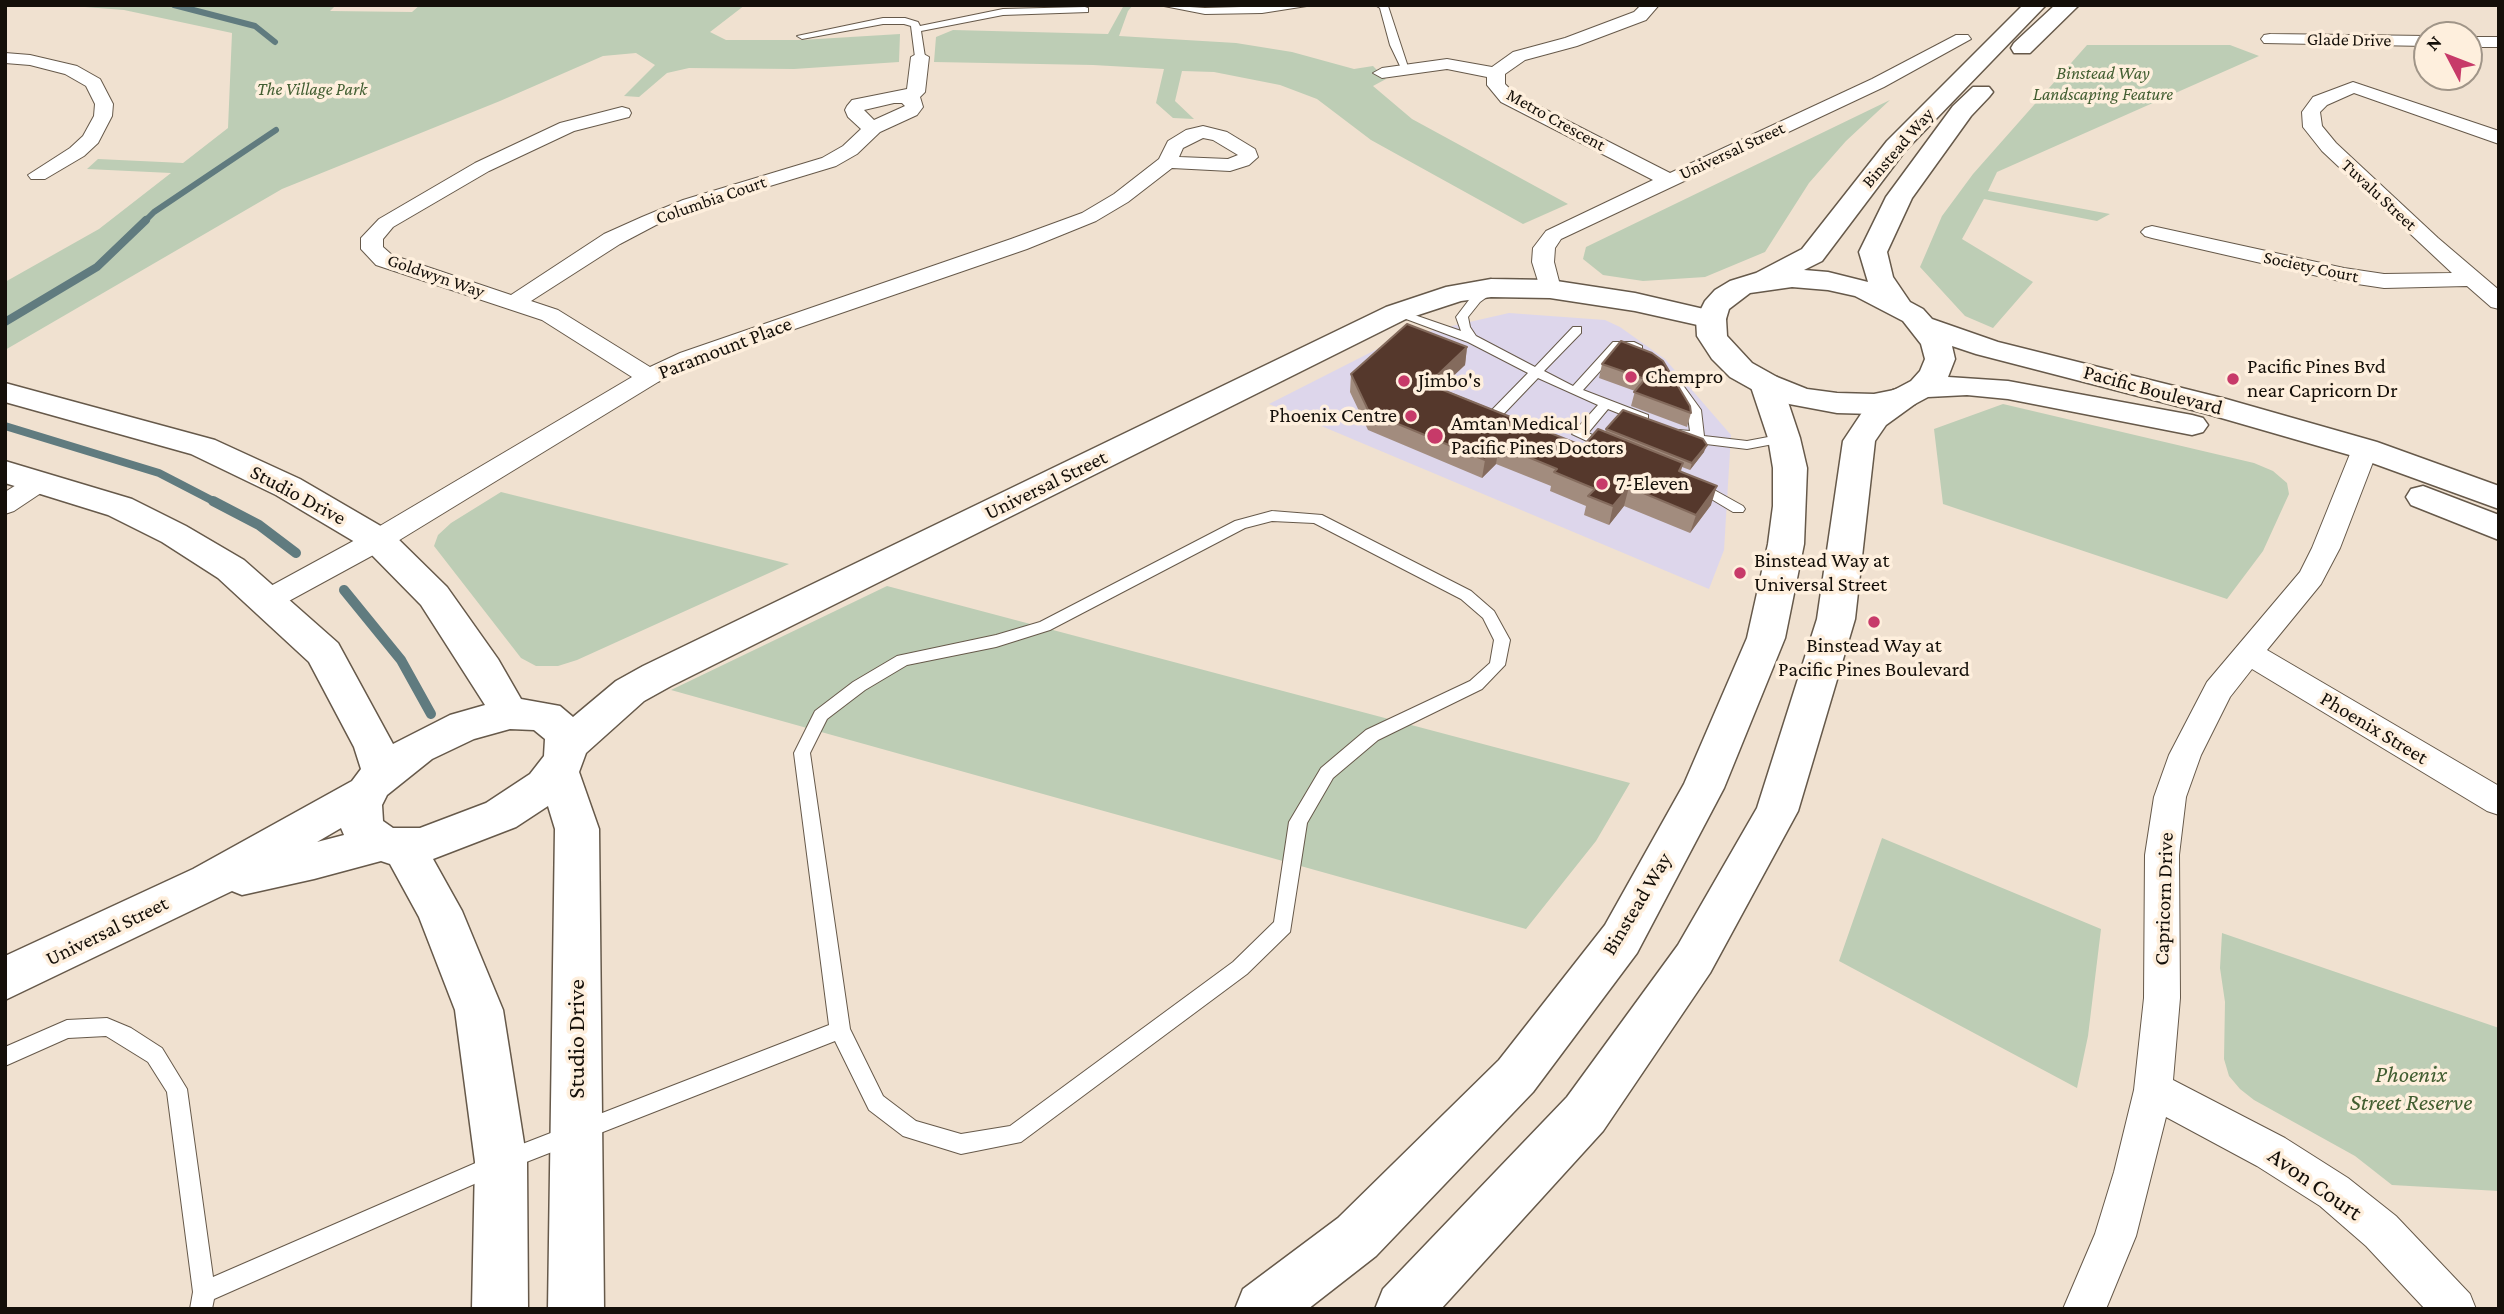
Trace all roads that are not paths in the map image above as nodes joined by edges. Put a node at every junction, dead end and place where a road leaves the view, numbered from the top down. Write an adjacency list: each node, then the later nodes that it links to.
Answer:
1 (1163, 5): 2 (lane)
2 (1308, 5)
3 (1384, 5): 15 (lane)
4 (1651, 5): 17 (street, Metro Crescent)
5 (2035, 5): 27 (main road, Binstead Way)
6 (2068, 5): 32 (main road, Binstead Way)
7 (1085, 10): 8 (lane)
8 (916, 29): 9 (lane); 13 (lane)
9 (802, 36)
10 (1962, 39): 24 (street, Universal Street)
11 (2270, 39): 12 (street, Glade Drive)
12 (2413, 41)
13 (920, 57): 18 (street, Columbia Court)
14 (5, 58): 23 (street)
15 (1406, 68): 16 (street); 17 (street)
16 (1382, 73)
17 (1496, 73): 24 (street, Metro Crescent)
18 (906, 97): 20 (street, Columbia Court); 20 (street)
19 (622, 113): 30 (street, Goldwyn Way)
20 (873, 128): 30 (street, Columbia Court)
21 (2499, 138): 26 (street, Tuvalu Street)
22 (1167, 162): 41 (street, Paramount Place)
23 (38, 175)
24 (1668, 180): 29 (street, Universal Street)
25 (2152, 233): 26 (street, Society Court)
26 (2472, 279): 31 (street, Tuvalu Street)
27 (1758, 281): 32 (main road); 34 (main road, Binstead Way)
28 (1492, 288): 29 (main road, Universal Street); 33 (main road, Universal Street); 37 (lane)
29 (1550, 289): 34 (main road, Universal Street)
30 (514, 302): 41 (street, Goldwyn Way)
31 (2499, 302)
32 (1897, 304): 35 (main road)
33 (1396, 313): 37 (lane); 64 (main road, Universal Street)
34 (1711, 319): 42 (main road, Pacific Boulevard)
35 (1925, 326): 45 (main road); 53 (main road, Pacific Boulevard)
36 (1577, 330): 40 (lane)
37 (1472, 339): 40 (lane)
38 (1644, 354): 44 (lane)
39 (1665, 370): 50 (lane)
40 (1536, 372): 44 (lane); 47 (lane)
41 (649, 377): 60 (street, Paramount Place)
42 (1766, 384): 45 (main road, Pacific Boulevard); 51 (main road, Binstead Way)
43 (5, 392): 60 (main road, Studio Drive)
44 (1575, 392): 46 (lane)
45 (1913, 392): 53 (main road, Pacific Boulevard); 79 (main road)
46 (1606, 404): 48 (lane); 52 (lane)
47 (1490, 420)
48 (1652, 421)
49 (1675, 430): 50 (lane)
50 (1698, 439): 51 (lane)
51 (1765, 441): 78 (main road, Binstead Way)
52 (1626, 453)
53 (2359, 461): 56 (main road, Pacific Boulevard); 59 (main road, Pacific Boulevard); 62 (street, Capricorn Drive)
54 (1684, 476): 58 (lane)
55 (22, 478): 57 (street); 61 (main road)
56 (2499, 498)
57 (5, 505)
58 (1738, 509)
59 (2499, 528)
60 (378, 540): 61 (street, Paramount Place); 63 (main road, Studio Drive)
61 (266, 601): 65 (main road)
62 (2248, 653): 66 (street, Phoenix Street); 72 (street, Capricorn Drive)
63 (510, 714): 64 (main road, Studio Drive); 65 (main road, Universal Street)
64 (563, 759): 67 (main road, Universal Street); 73 (main road, Studio Drive)
65 (374, 784): 67 (main road); 68 (main road, Universal Street)
66 (2499, 802)
67 (392, 845): 68 (main road, Universal Street); 74 (main road)
68 (209, 882): 69 (main road, Universal Street)
69 (5, 979)
70 (840, 1030): 70 (lane); 73 (lane)
71 (5, 1056): 75 (lane)
72 (2153, 1090): 80 (street, Capricorn Drive); 81 (street, Avon Court)
73 (576, 1133): 74 (lane); 77 (main road, Studio Drive)
74 (501, 1162): 75 (lane); 76 (main road)
75 (202, 1300)
76 (500, 1309)
77 (576, 1309)
78 (1262, 1309)
79 (1403, 1309)
80 (2084, 1309)
81 (2455, 1309)

